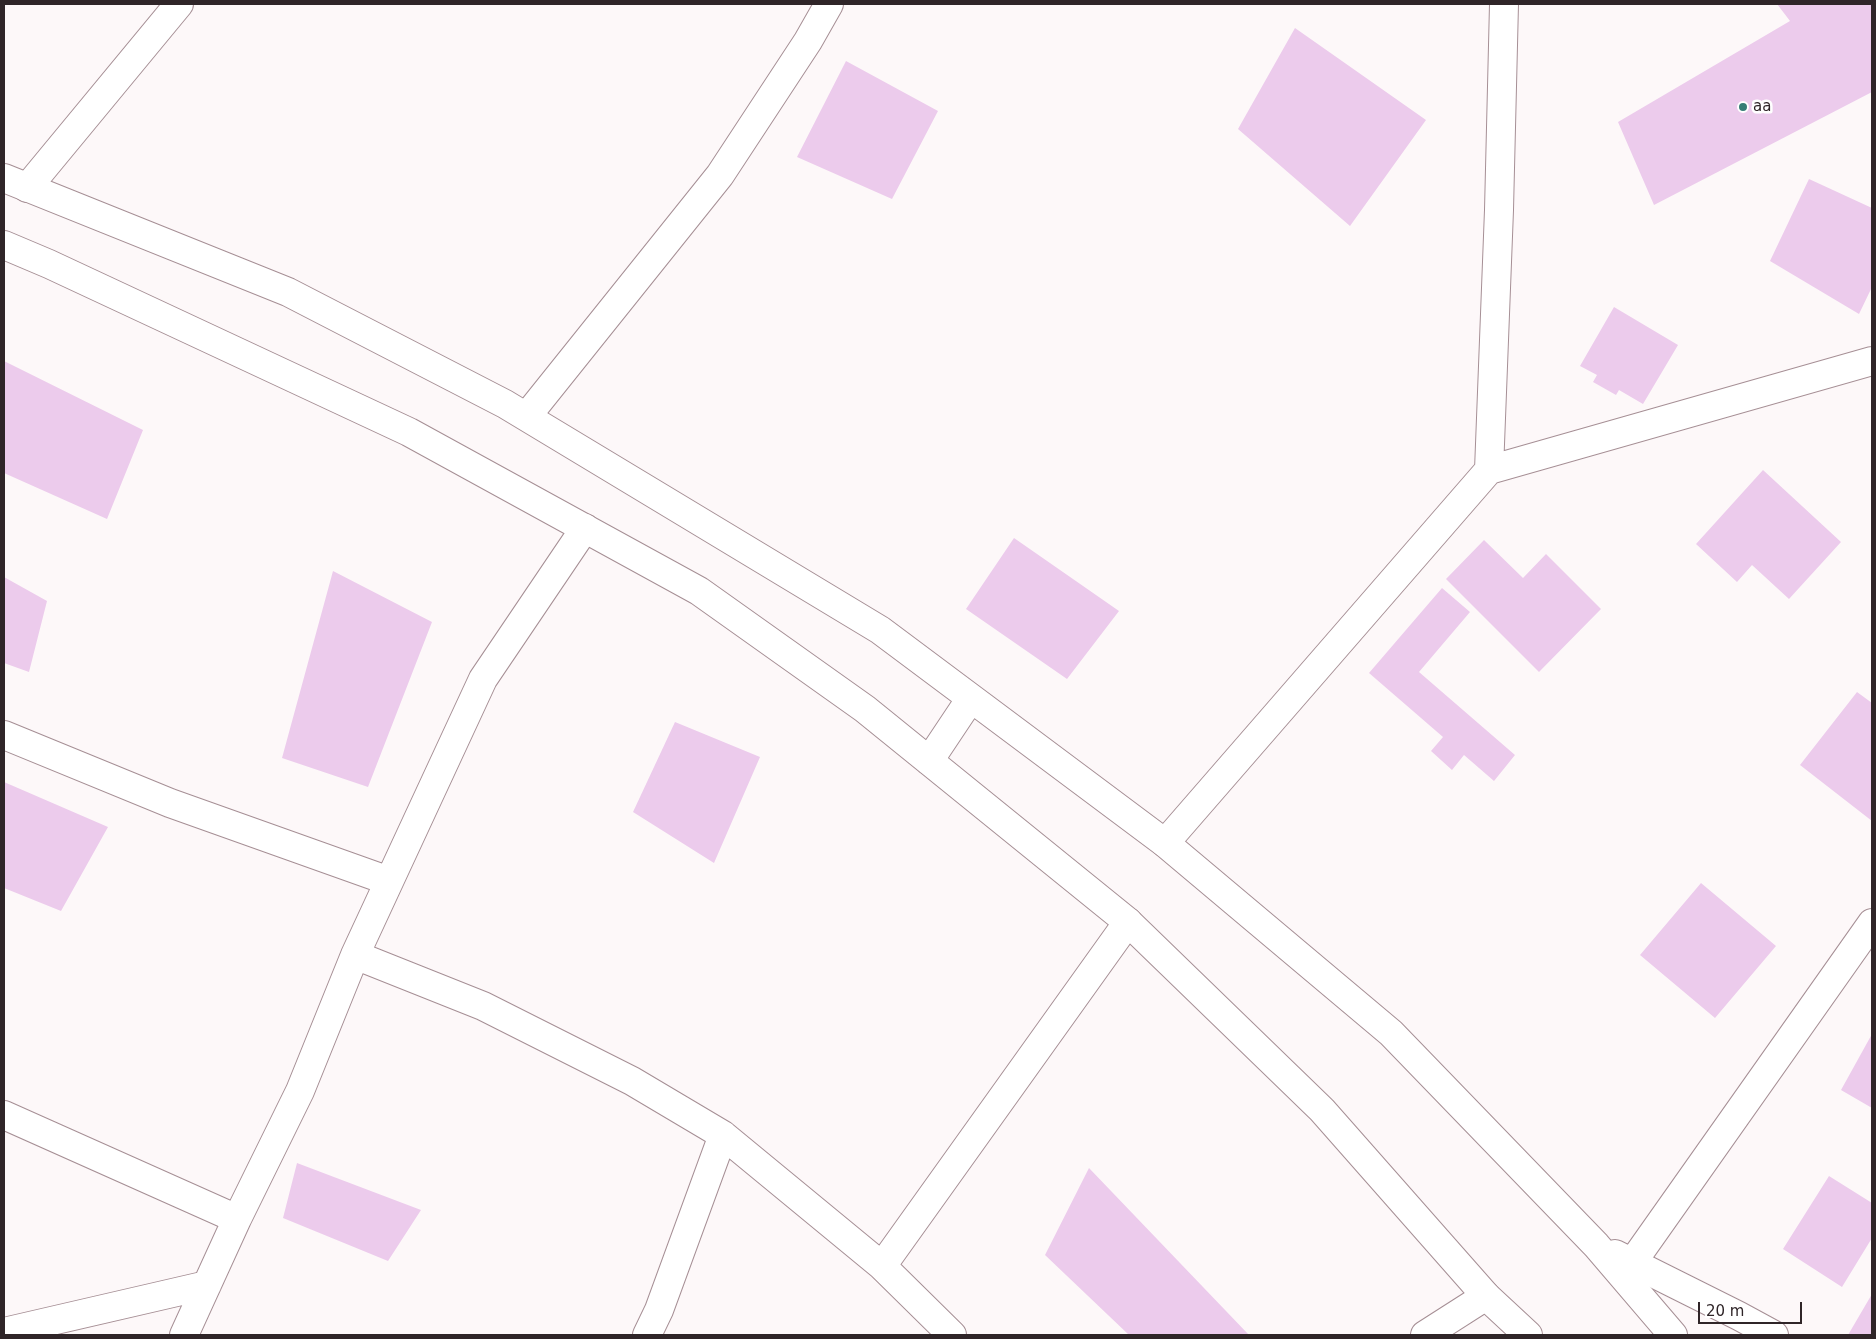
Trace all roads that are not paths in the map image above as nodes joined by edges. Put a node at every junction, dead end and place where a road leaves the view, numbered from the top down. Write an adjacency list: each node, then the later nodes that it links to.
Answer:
1 (179, 4): 4 (street)
2 (829, 4): 7 (street)
3 (1504, 4): 8 (street)
4 (15, 183): 7 (street)
5 (4, 245): 9 (street)
6 (1872, 361): 8 (street)
7 (526, 416): 10 (street)
8 (1489, 470): 13 (street)
9 (585, 528): 12 (street); 14 (street)
10 (971, 698): 12 (street); 13 (street)
11 (4, 735): 14 (street)
12 (929, 762): 15 (street)
13 (1165, 843): 21 (street)
14 (389, 881): 17 (street)
15 (1128, 922): 23 (street); 25 (street)
16 (1872, 923): 22 (street)
17 (355, 955): 19 (street); 20 (street)
18 (4, 1115): 20 (street)
19 (723, 1135): 23 (street); 28 (street)
20 (237, 1220): 24 (street)
21 (1596, 1245): 22 (street); 32 (street)
22 (1632, 1263): 33 (street)
23 (882, 1266): 29 (street)
24 (207, 1284): 26 (street); 27 (street)
25 (1486, 1296): 30 (street); 31 (street)
26 (4, 1332)
27 (184, 1335)
28 (647, 1335)
29 (952, 1335)
30 (1425, 1335)
31 (1528, 1335)
32 (1673, 1335)
33 (1774, 1335)

